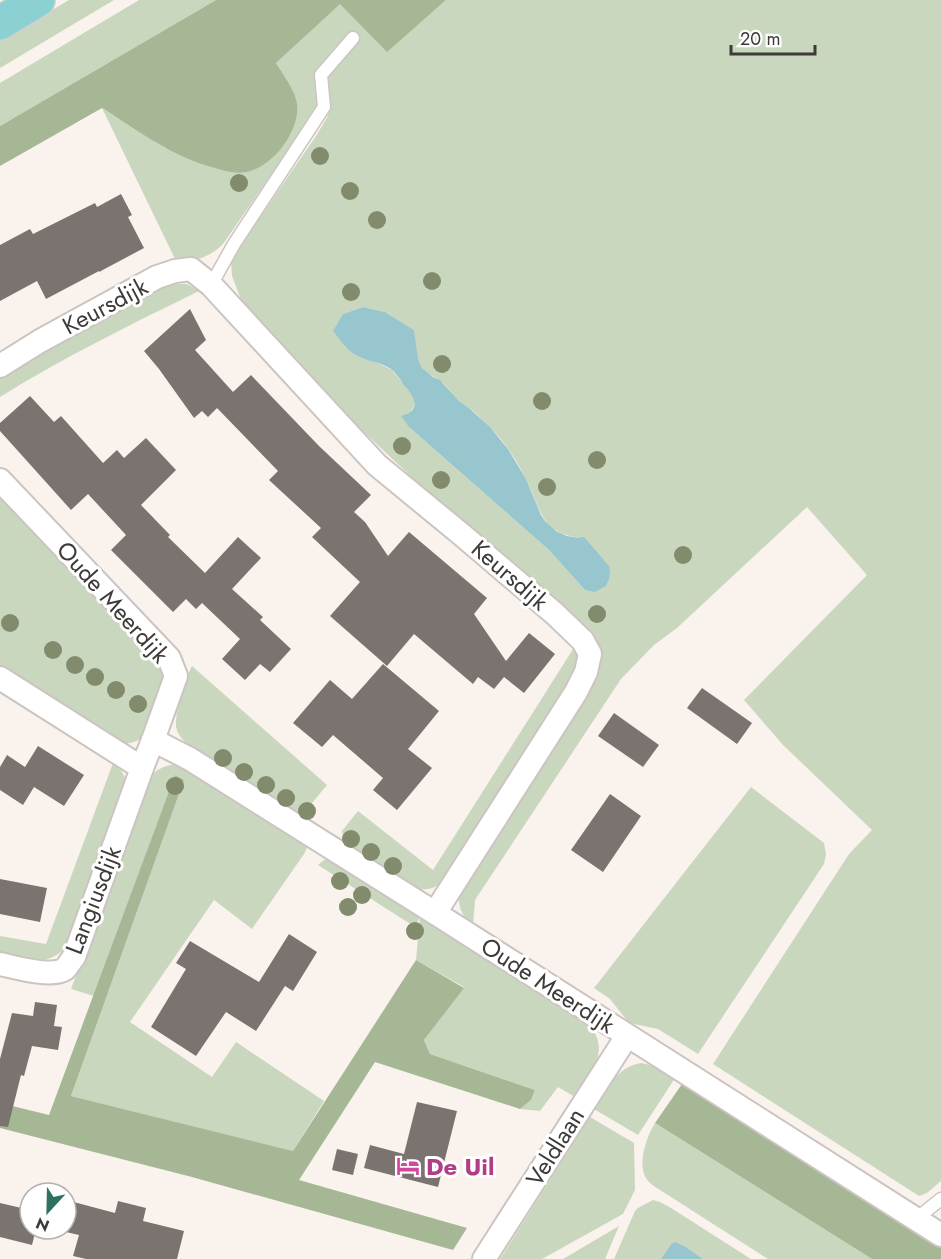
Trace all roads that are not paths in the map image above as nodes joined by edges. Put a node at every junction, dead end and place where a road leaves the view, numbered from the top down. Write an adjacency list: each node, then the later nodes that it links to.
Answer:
1 (38, 0): 2 (main road)
2 (0, 23)
3 (353, 38): 4 (lane)
4 (211, 285): 5 (street, Keursdijk); 10 (street, Keursdijk)
5 (0, 366)
6 (0, 480): 8 (street, Oude Meerdijk)
7 (0, 678): 9 (street)
8 (153, 740): 9 (street, Oude Meerdijk); 10 (street, Oude Meerdijk)
9 (142, 768): 11 (street, Langiusdijk)
10 (435, 913): 12 (street, Oude Meerdijk)
11 (0, 964)
12 (627, 1036): 14 (street, Oude Meerdijk); 16 (street, Veldlaan)
13 (941, 1198): 14 (lane)
14 (916, 1219): 15 (street, Oude Meerdijk)
15 (941, 1235)
16 (484, 1259)

